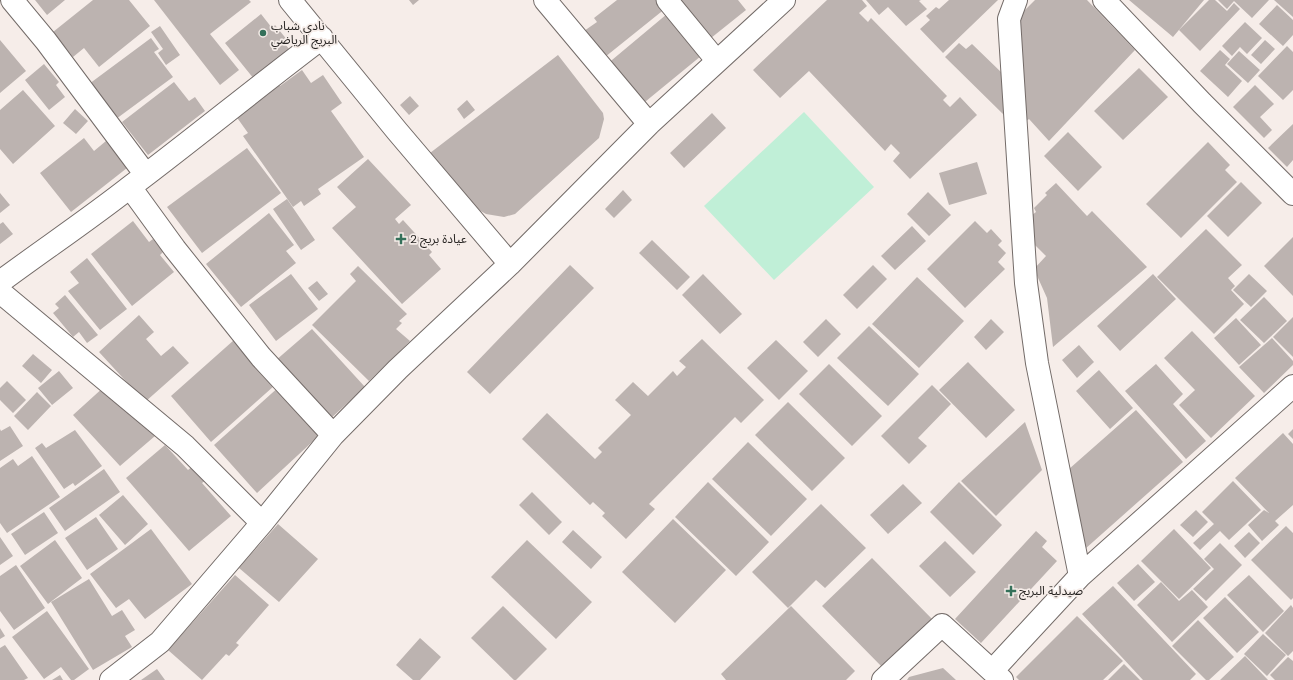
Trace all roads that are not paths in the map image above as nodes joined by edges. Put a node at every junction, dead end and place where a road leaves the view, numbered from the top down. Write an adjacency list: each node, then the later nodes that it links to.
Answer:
1 (12, 0): 11 (street)
2 (290, 0): 8 (street)
3 (545, 0): 10 (street)
4 (667, 0): 9 (street)
5 (784, 0): 9 (street)
6 (1016, 0): 19 (street)
7 (1104, 0): 12 (street)
8 (322, 38): 11 (street); 13 (street)
9 (717, 61): 10 (street)
10 (649, 124): 13 (street)
11 (138, 181): 14 (street); 17 (street)
12 (1293, 194)
13 (510, 264): 17 (street)
14 (0, 282)
15 (0, 292): 18 (street)
16 (1293, 386): 19 (street)
17 (333, 435): 18 (street)
18 (262, 523): 21 (street)
19 (1080, 576): 20 (street)
20 (997, 675): 22 (street)
21 (111, 680)
22 (883, 680)

